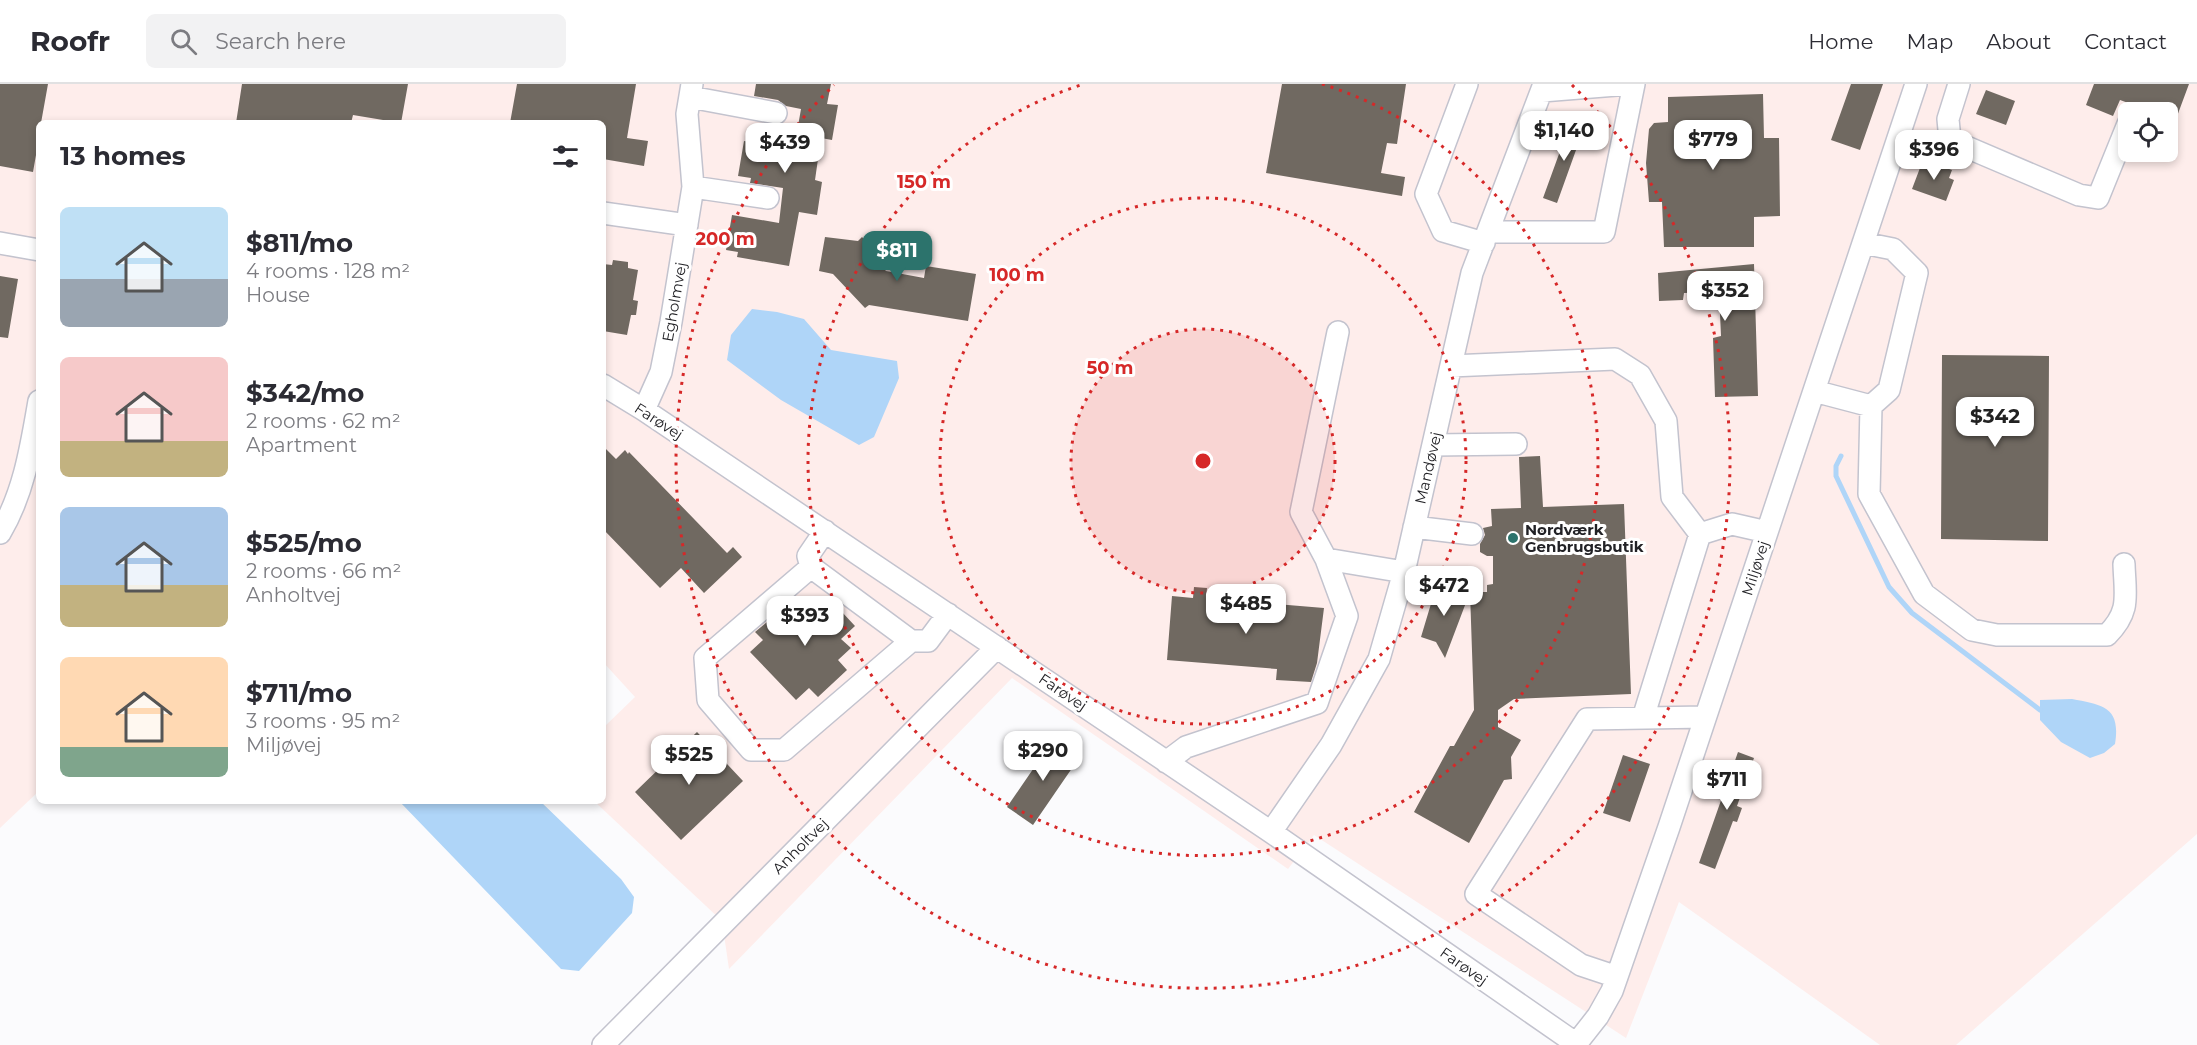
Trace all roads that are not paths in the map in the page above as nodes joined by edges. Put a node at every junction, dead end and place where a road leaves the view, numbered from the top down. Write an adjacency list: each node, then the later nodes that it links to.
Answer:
1 (1467, 84): 14 (street)
2 (1629, 84): 6 (street)
3 (1634, 84): 14 (street)
4 (1916, 84): 16 (street, Miljøvej)
5 (1959, 84): 9 (street)
6 (1543, 88): 14 (street, Mandøvej)
7 (691, 90): 8 (street); 10 (street, Egholmvej)
8 (776, 113)
9 (2118, 149)
10 (693, 187): 11 (street); 13 (street, Egholmvej)
11 (768, 198)
12 (606, 213): 13 (street)
13 (687, 225): 23 (street, Egholmvej)
14 (1486, 237): 19 (street, Mandøvej)
15 (0, 243): 17 (street)
16 (1863, 243): 21 (street, Miljøvej); 22 (street)
17 (36, 249)
18 (1338, 332): 33 (street)
19 (1451, 366): 26 (street, Mandøvej); 32 (street)
20 (606, 387): 23 (street, Farøvej)
21 (1814, 391): 22 (street); 29 (street, Miljøvej)
22 (1871, 406): 34 (street)
23 (644, 410): 28 (street, Farøvej)
24 (36, 419): 30 (street)
25 (1516, 444): 26 (street)
26 (1433, 445): 27 (street, Mandøvej)
27 (1414, 527): 31 (street); 36 (street, Mandøvej)
28 (825, 531): 35 (street); 37 (street, Farøvej)
29 (1767, 532): 32 (street); 40 (street, Miljøvej)
30 (0, 533)
31 (1472, 534)
32 (1700, 534): 41 (street)
33 (1326, 559): 36 (street); 42 (street)
34 (2124, 564)
35 (811, 567): 38 (street); 38 (street)
36 (1404, 572): 43 (street, Mandøvej)
37 (948, 614): 38 (street); 39 (street, Farøvej)
38 (911, 641)
39 (997, 647): 42 (street, Farøvej); 45 (street, Anholtvej)
40 (1705, 717): 41 (street); 44 (street, Miljøvej)
41 (1643, 718): 44 (street)
42 (1167, 762): 43 (street, Farøvej)
43 (1271, 832): 46 (street, Farøvej)
44 (1617, 977): 46 (street, Miljøvej)
45 (603, 1045)
46 (1577, 1045)

